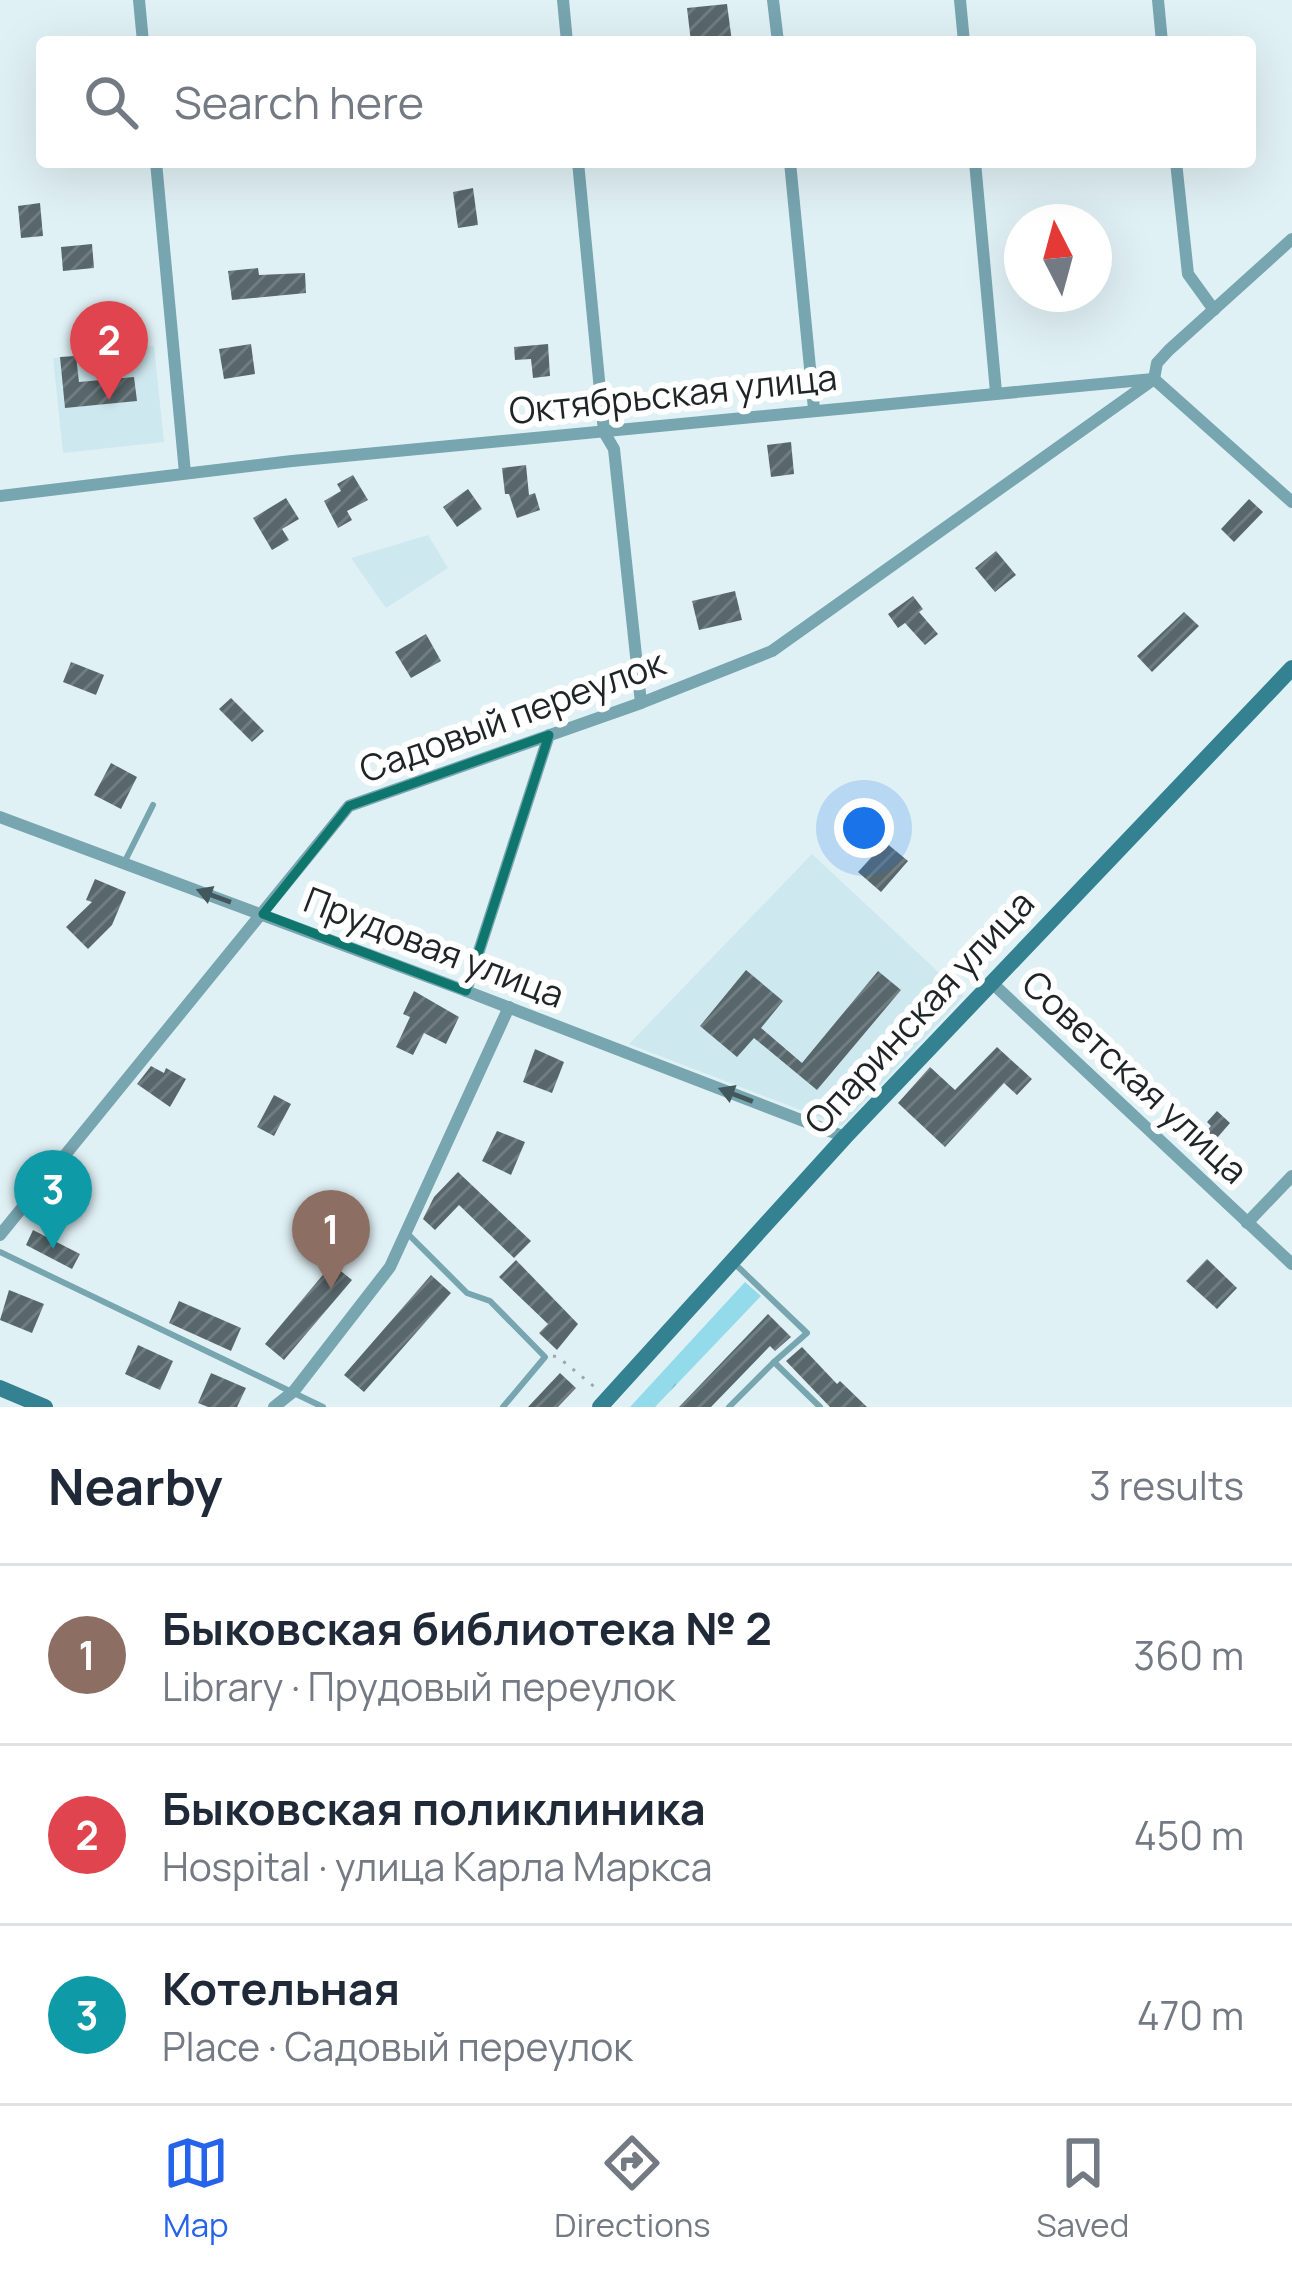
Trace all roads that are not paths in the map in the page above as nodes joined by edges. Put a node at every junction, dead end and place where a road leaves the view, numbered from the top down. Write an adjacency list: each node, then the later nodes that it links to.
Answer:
1 (139, 0): 6 (street)
2 (562, 0): 7 (street)
3 (773, 0): 8 (street)
4 (960, 0): 9 (street)
5 (1158, 0): 10 (street)
6 (142, 36)
7 (566, 36)
8 (777, 36)
9 (963, 36)
10 (1161, 36)
11 (157, 168): 22 (street)
12 (579, 168): 21 (street)
13 (791, 168): 20 (street)
14 (976, 168): 19 (street)
15 (1177, 168): 17 (street)
16 (1292, 239): 17 (street)
17 (1214, 310): 18 (street)
18 (1154, 379): 19 (street, Октябрьская улица); 24 (street); 26 (street, Садовый переулок)
19 (996, 392): 20 (street, Октябрьская улица)
20 (814, 410): 21 (street, Октябрьская улица)
21 (604, 431): 22 (street, Октябрьская улица); 26 (street)
22 (185, 472): 23 (street, Октябрьская улица)
23 (0, 496)
24 (1292, 502)
25 (1292, 668): 32 (main road, Опаринская улица)
26 (640, 703): 27 (street, Садовый переулок)
27 (549, 735): 31 (street, Садовый переулок); 33 (street)
28 (153, 806): 30 (lane)
29 (0, 817): 30 (street, Прудовая улица)
30 (124, 863): 31 (street, Прудовая улица, one-way to 30)
31 (263, 914): 33 (street, Прудовая улица); 39 (street, Садовый переулок)
32 (991, 982): 35 (main road, Опаринская улица); 37 (street, Советская улица)
33 (466, 991): 34 (street, Прудовая улица)
34 (509, 1007): 35 (street, Прудовая улица, one-way to 34); 38 (street)
35 (845, 1137): 41 (main road, Опаринская улица)
36 (1292, 1176): 37 (street)
37 (1247, 1223): 42 (street, Советская улица)
38 (405, 1231): 45 (street); 50 (lane)
39 (0, 1235)
40 (0, 1252): 45 (lane)
41 (733, 1262): 43 (lane); 46 (main road, Опаринская улица)
42 (1292, 1264)
43 (774, 1362): 51 (lane); 52 (lane)
44 (0, 1388): 47 (main road)
45 (294, 1391): 48 (street); 49 (lane)
46 (604, 1403)
47 (45, 1407)
48 (274, 1407)
49 (322, 1407)
50 (502, 1407)
51 (729, 1407)
52 (820, 1407)

